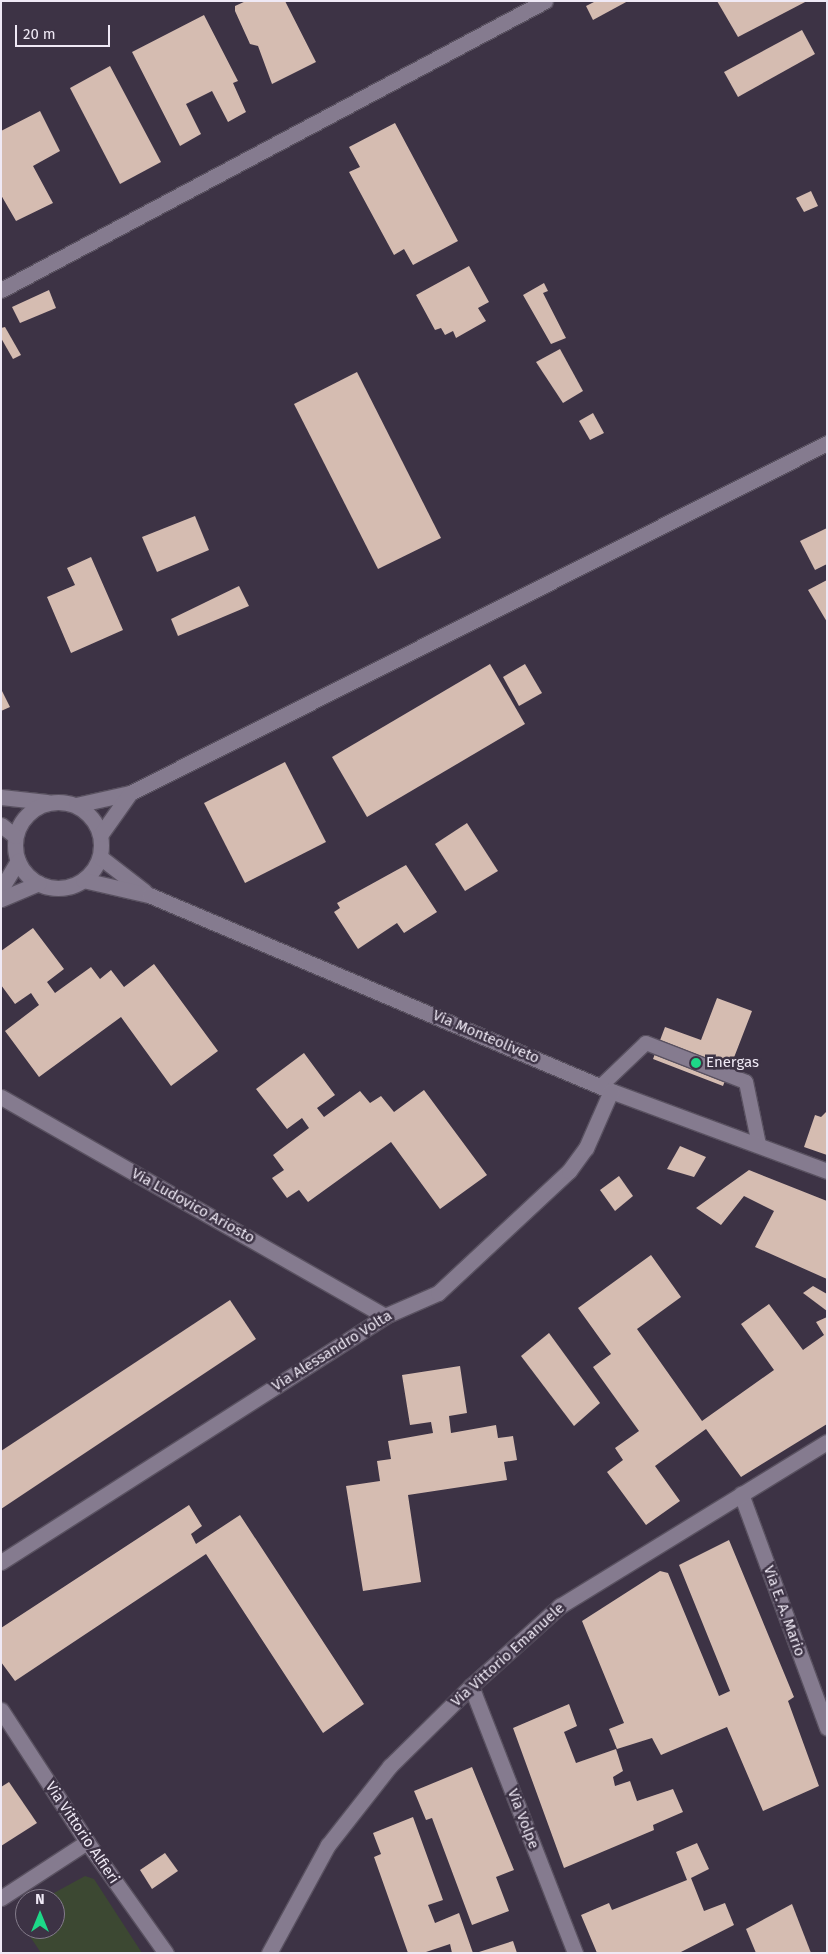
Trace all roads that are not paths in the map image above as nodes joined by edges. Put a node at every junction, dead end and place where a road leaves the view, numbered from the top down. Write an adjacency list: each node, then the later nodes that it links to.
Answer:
1 (545, 1): 2 (street)
2 (1, 290)
3 (827, 443): 4 (street)
4 (130, 793): 7 (street); 9 (street)
5 (1, 797): 6 (street)
6 (51, 802): 7 (street); 10 (street)
7 (76, 805): 9 (street)
8 (1, 825): 10 (street)
9 (101, 834): 11 (street)
10 (15, 836): 12 (street)
11 (100, 857): 13 (street); 16 (street, Via Monteoliveto)
12 (18, 861): 14 (street); 15 (street)
13 (82, 880): 14 (street); 16 (street, Via Monteoliveto)
14 (38, 883): 17 (street)
15 (1, 889)
16 (149, 895): 18 (street, Via Monteoliveto)
17 (1, 899)
18 (606, 1088): 20 (street, Via Monteoliveto); 20 (lane); 22 (street, Via Alessandro Volta)
19 (1, 1097): 22 (street, Via Ludovico Ariosto)
20 (759, 1145): 21 (street, Via Monteoliveto)
21 (827, 1170)
22 (385, 1316): 25 (street, Via Alessandro Volta)
23 (827, 1442): 24 (street, Via Vittorio Emanuele)
24 (741, 1494): 26 (street, Via Vittorio Emanuele); 28 (street, Via E. A. Mario)
25 (1, 1562)
26 (472, 1686): 32 (street, Via Vittorio Emanuele); 33 (street, Via Volpe)
27 (1, 1710): 29 (street, Via Vittorio Alfieri)
28 (827, 1728)
29 (87, 1842): 30 (street); 31 (street, Via Vittorio Alfieri)
30 (1, 1898)
31 (166, 1953)
32 (268, 1953)
33 (575, 1953)

